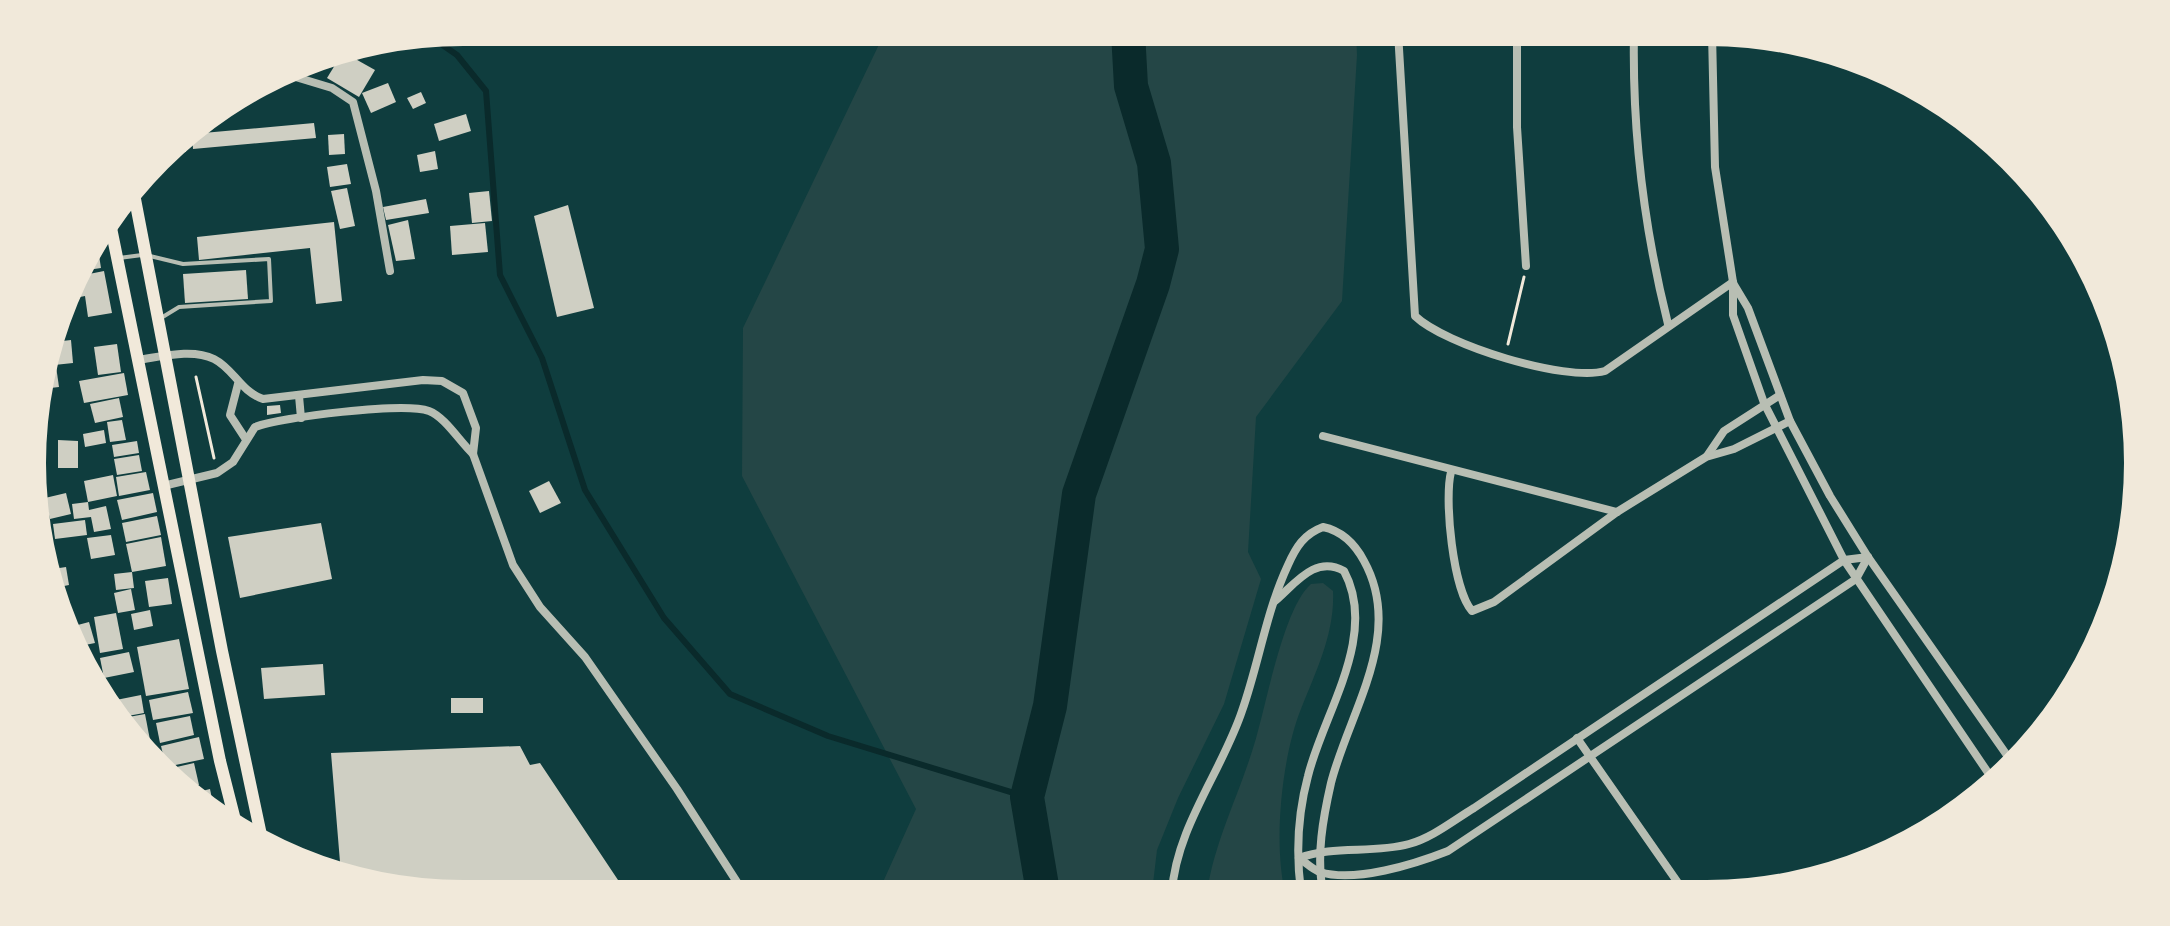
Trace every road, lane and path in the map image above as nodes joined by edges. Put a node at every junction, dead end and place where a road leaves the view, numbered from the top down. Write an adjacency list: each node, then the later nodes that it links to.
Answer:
1 (1399, 46): 16 (street)
2 (1517, 46): 10 (street)
3 (1634, 46): 14 (street)
4 (1712, 46): 12 (street)
5 (301, 79): 11 (street)
6 (136, 204): 8 (main road)
7 (112, 237): 9 (main road)
8 (145, 254): 9 (lane); 13 (main road); 13 (lane)
9 (116, 258): 17 (main road)
10 (1526, 266): 16 (path)
11 (390, 271)
12 (1733, 282): 14 (street); 20 (street); 22 (street)
13 (158, 320): 15 (main road)
14 (1668, 324): 16 (street)
15 (166, 356): 17 (street); 19 (street); 32 (main road)
16 (1505, 357)
17 (137, 360): 33 (main road)
18 (196, 377): 30 (path)
19 (238, 384): 21 (street); 27 (street)
20 (1780, 395): 22 (street); 24 (street)
21 (299, 396): 23 (street); 28 (street)
22 (1764, 403): 25 (street); 29 (street)
23 (301, 418): 27 (street); 28 (street)
24 (1790, 421): 25 (street); 35 (street)
25 (1775, 429): 29 (street); 36 (street)
26 (1323, 436): 31 (street)
27 (245, 438): 32 (street)
28 (473, 454): 48 (street)
29 (1706, 457): 34 (street)
30 (214, 458)
31 (1451, 472): 34 (street); 34 (street)
32 (189, 482): 33 (street); 44 (main road)
33 (163, 486): 43 (main road)
34 (1617, 512)
35 (1868, 557): 36 (street); 37 (street); 40 (street)
36 (1844, 560): 37 (street); 39 (street)
37 (1856, 579): 41 (street); 42 (street)
38 (1272, 604): 45 (street); 46 (street); 49 (street)
39 (1577, 738): 41 (street); 45 (street)
40 (2006, 754)
41 (1591, 758): 47 (street); 52 (street)
42 (1987, 772)
43 (233, 811)
44 (259, 827)
45 (1321, 850): 46 (street); 47 (street)
46 (1299, 858): 47 (street); 50 (street)
47 (1319, 872): 51 (street)
48 (736, 880)
49 (1175, 880)
50 (1300, 880)
51 (1321, 880)
52 (1676, 880)

